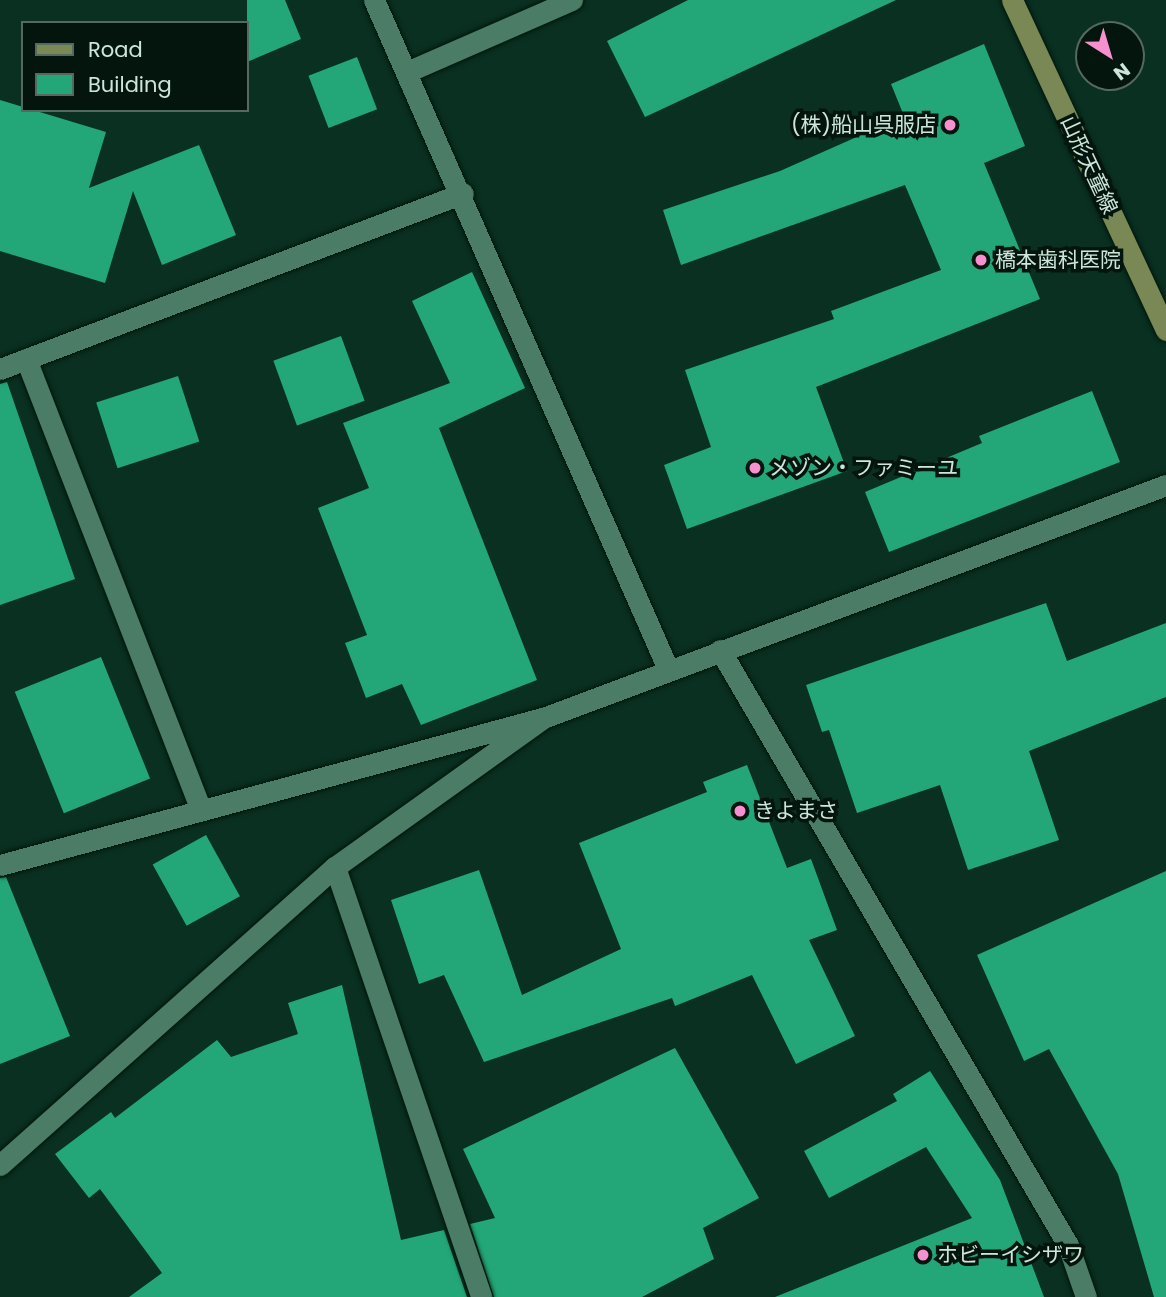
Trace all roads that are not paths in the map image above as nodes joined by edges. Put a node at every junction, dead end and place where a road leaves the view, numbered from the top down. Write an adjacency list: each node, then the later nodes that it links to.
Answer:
1 (374, 0): 4 (street)
2 (572, 0): 4 (street)
3 (1012, 0): 6 (main road, 山形天童線)
4 (407, 72): 5 (street)
5 (463, 193): 7 (street); 11 (street)
6 (1166, 330)
7 (26, 359): 8 (street); 13 (street)
8 (0, 369)
9 (1166, 485): 10 (street)
10 (720, 650): 11 (street); 18 (street)
11 (668, 668): 12 (street)
12 (543, 718): 13 (street); 15 (street)
13 (200, 808): 14 (street)
14 (0, 865)
15 (335, 867): 16 (street); 17 (street)
16 (0, 1165)
17 (481, 1297)
18 (1086, 1297)

